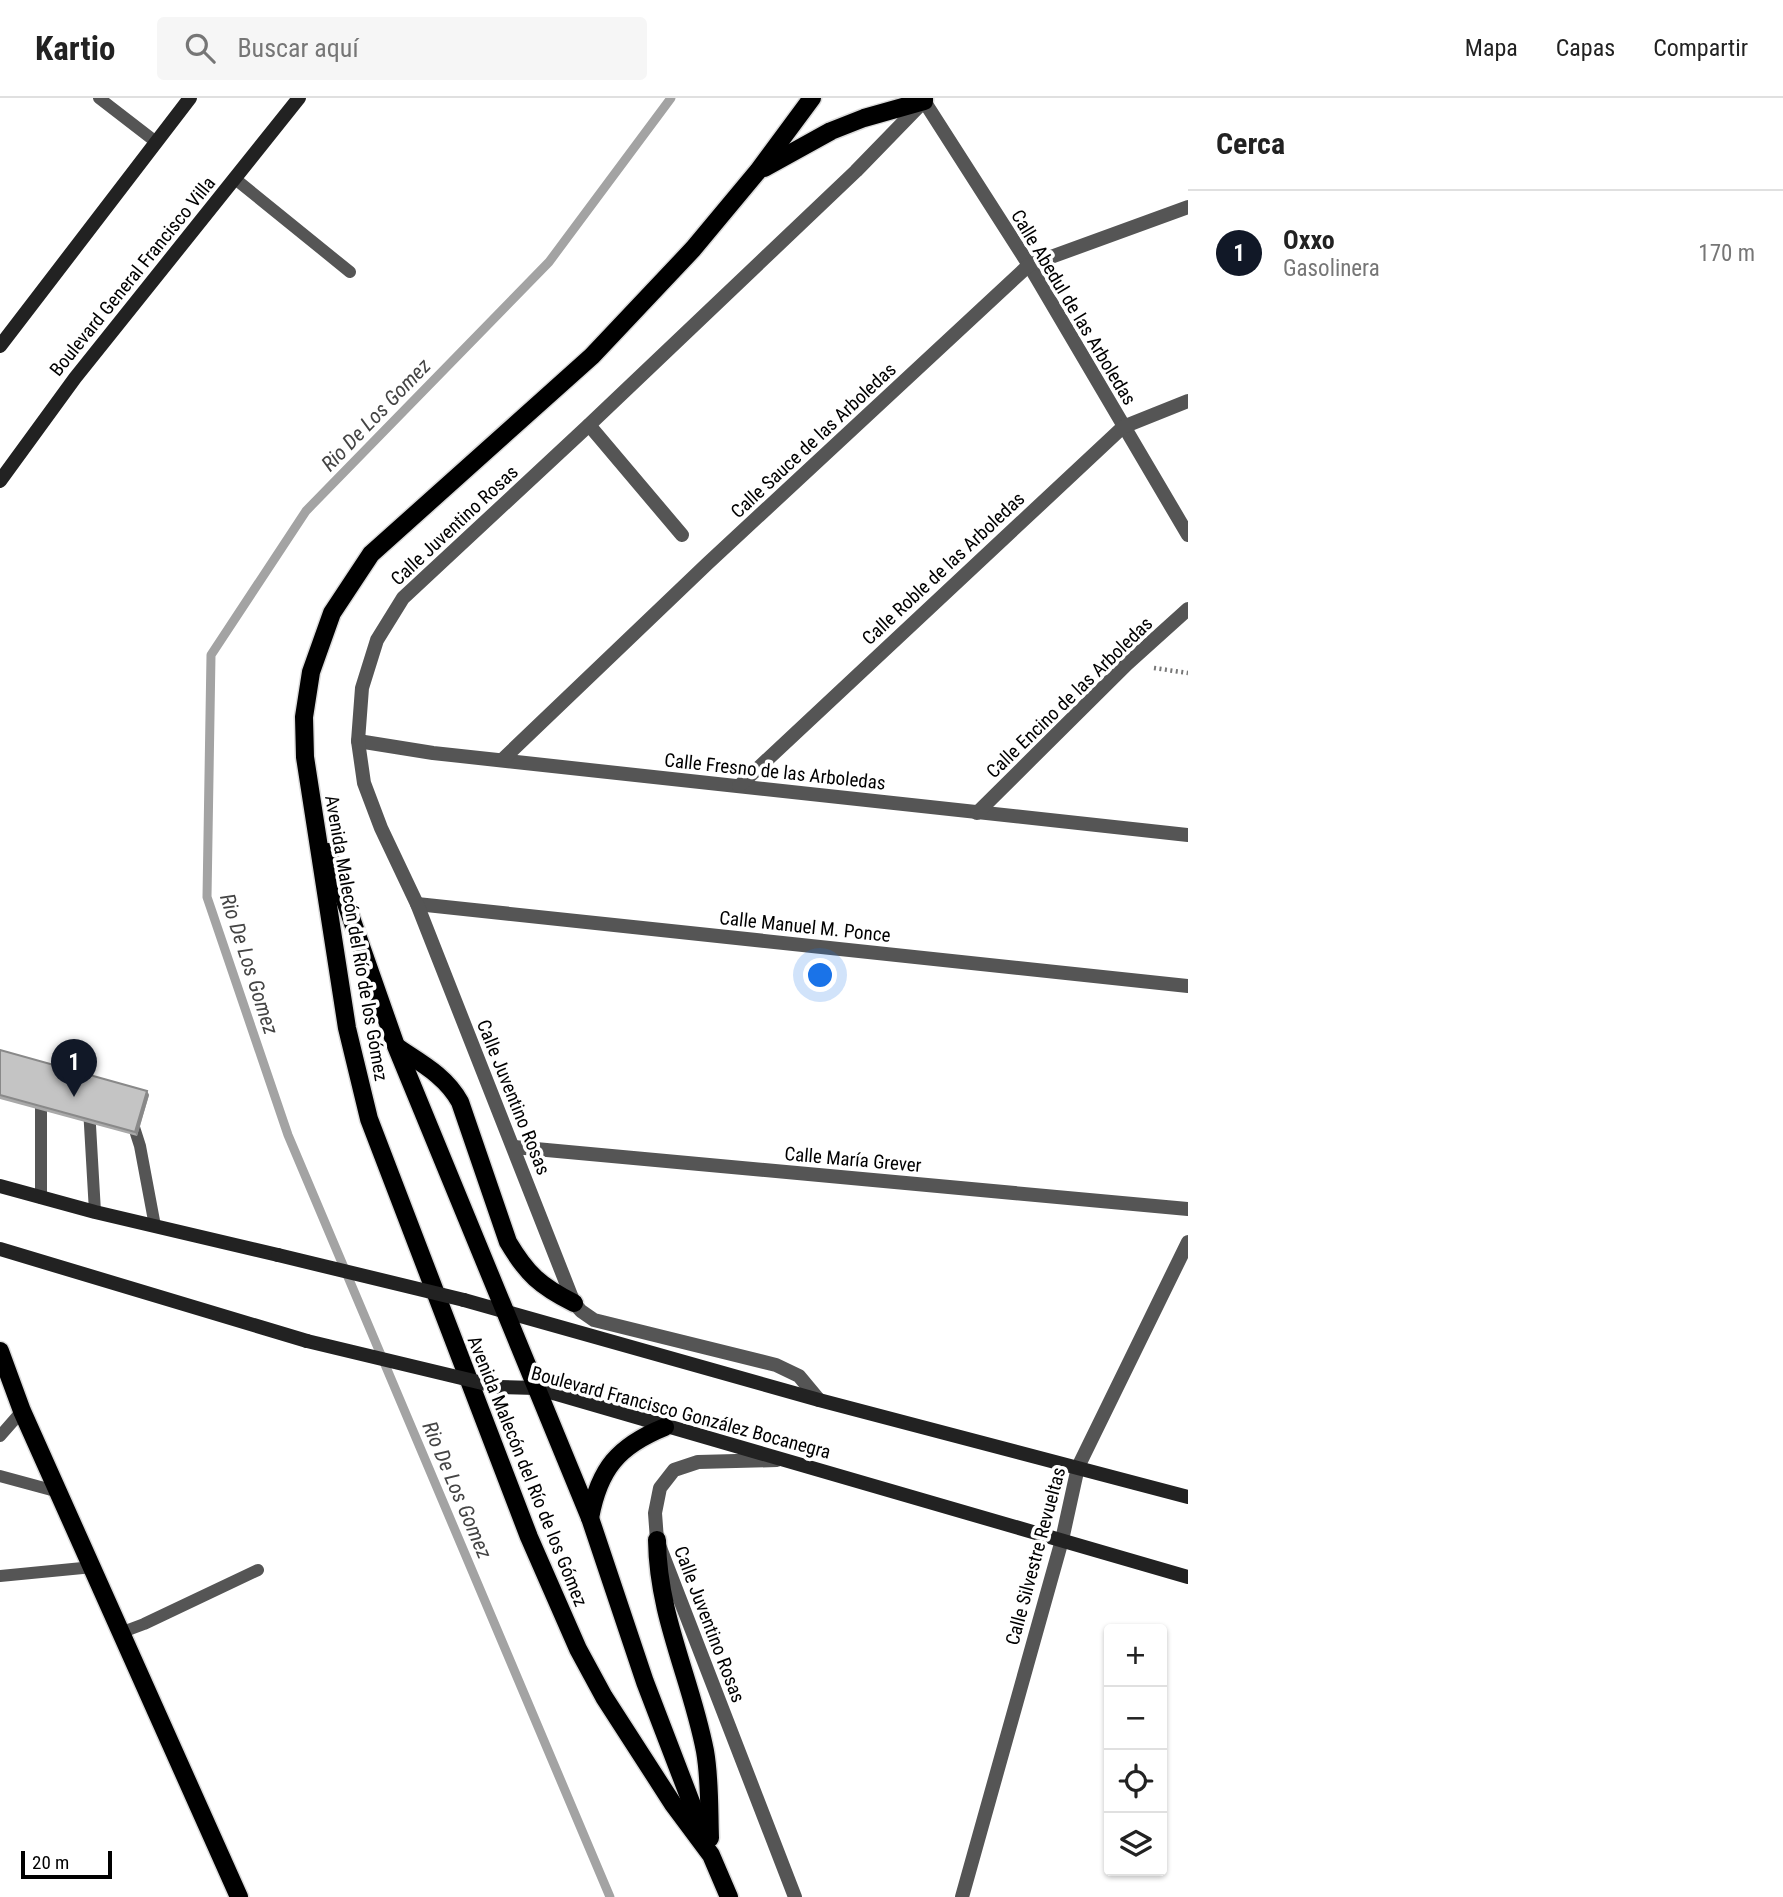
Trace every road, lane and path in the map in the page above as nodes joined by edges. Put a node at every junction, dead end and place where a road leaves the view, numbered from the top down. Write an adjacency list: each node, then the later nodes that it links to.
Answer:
1 (99, 98): 6 (lane)
2 (190, 98): 6 (main road)
3 (299, 98): 8 (main road, Boulevard General Francisco Villa)
4 (812, 98): 7 (main road, Avenida Malecón del Río de los Gómez)
5 (926, 99): 7 (main road); 10 (street, Calle Abedul de las Arboledas); 14 (street, Calle Juventino Rosas)
6 (156, 142): 12 (main road)
7 (758, 171): 23 (main road, Avenida Malecón del Río de los Gómez)
8 (234, 178): 11 (lane); 16 (main road, Boulevard General Francisco Villa)
9 (1188, 207): 10 (street, Calle Sauce de las Arboledas)
10 (1029, 265): 15 (street, Calle Abedul de las Arboledas); 21 (street, Calle Sauce de las Arboledas)
11 (350, 272)
12 (0, 346)
13 (1188, 401): 15 (street, Calle Roble de las Arboledas)
14 (589, 425): 17 (street); 20 (street, Calle Juventino Rosas)
15 (1123, 426): 18 (street, Calle Abedul de las Arboledas); 22 (street, Calle Roble de las Arboledas)
16 (0, 481)
17 (682, 535)
18 (1188, 535)
19 (1188, 609): 24 (street, Calle Encino de las Arboledas)
20 (358, 741): 21 (street, Calle Fresno de las Arboledas); 26 (street, Calle Juventino Rosas)
21 (502, 761): 22 (street, Calle Fresno de las Arboledas)
22 (739, 786): 24 (street, Calle Fresno de las Arboledas)
23 (313, 808): 28 (main road); 61 (main road, Avenida Malecón del Río de los Gómez)
24 (977, 813): 25 (street, Calle Fresno de las Arboledas)
25 (1188, 835)
26 (417, 905): 27 (street, Calle Manuel M. Ponce); 32 (street, Calle Juventino Rosas)
27 (1188, 986)
28 (396, 1046): 40 (main road); 41 (main road)
29 (42, 1085): 34 (lane)
30 (94, 1099): 36 (lane)
31 (127, 1107): 37 (lane)
32 (514, 1147): 35 (street, Calle María Grever); 40 (street, Calle Juventino Rosas)
33 (0, 1186): 34 (main road)
34 (41, 1198): 36 (main road)
35 (1188, 1209)
36 (95, 1212): 37 (main road)
37 (155, 1226): 41 (main road, bridge)
38 (1188, 1242): 49 (street, Calle Silvestre Revueltas)
39 (0, 1249): 43 (main road, Boulevard Francisco González Bocanegra, bridge)
40 (574, 1303): 44 (street)
41 (505, 1312): 43 (main road); 44 (main road)
42 (0, 1351): 45 (main road)
43 (536, 1388): 46 (main road, Boulevard Francisco González Bocanegra); 53 (main road)
44 (819, 1399): 49 (main road)
45 (22, 1411): 47 (lane); 51 (main road)
46 (665, 1426): 48 (main road, Boulevard Francisco González Bocanegra); 53 (main road)
47 (0, 1436)
48 (786, 1460): 54 (street, Calle Juventino Rosas); 55 (main road, Boulevard Francisco González Bocanegra)
49 (1078, 1467): 52 (main road); 55 (street, Calle Silvestre Revueltas)
50 (0, 1476): 51 (lane)
51 (59, 1492): 56 (main road)
52 (1188, 1497)
53 (590, 1518): 61 (main road)
54 (657, 1540): 61 (main road); 64 (street, Calle Juventino Rosas)
55 (1062, 1540): 59 (main road, Boulevard Francisco González Bocanegra); 65 (street, Calle Silvestre Revueltas)
56 (93, 1567): 58 (lane); 60 (main road)
57 (258, 1570): 60 (lane)
58 (0, 1576)
59 (1188, 1577)
60 (120, 1633): 62 (main road)
61 (711, 1855): 63 (main road, Avenida Malecón del Río de los Gómez)
62 (239, 1897)
63 (729, 1897)
64 (795, 1897)
65 (962, 1897)

